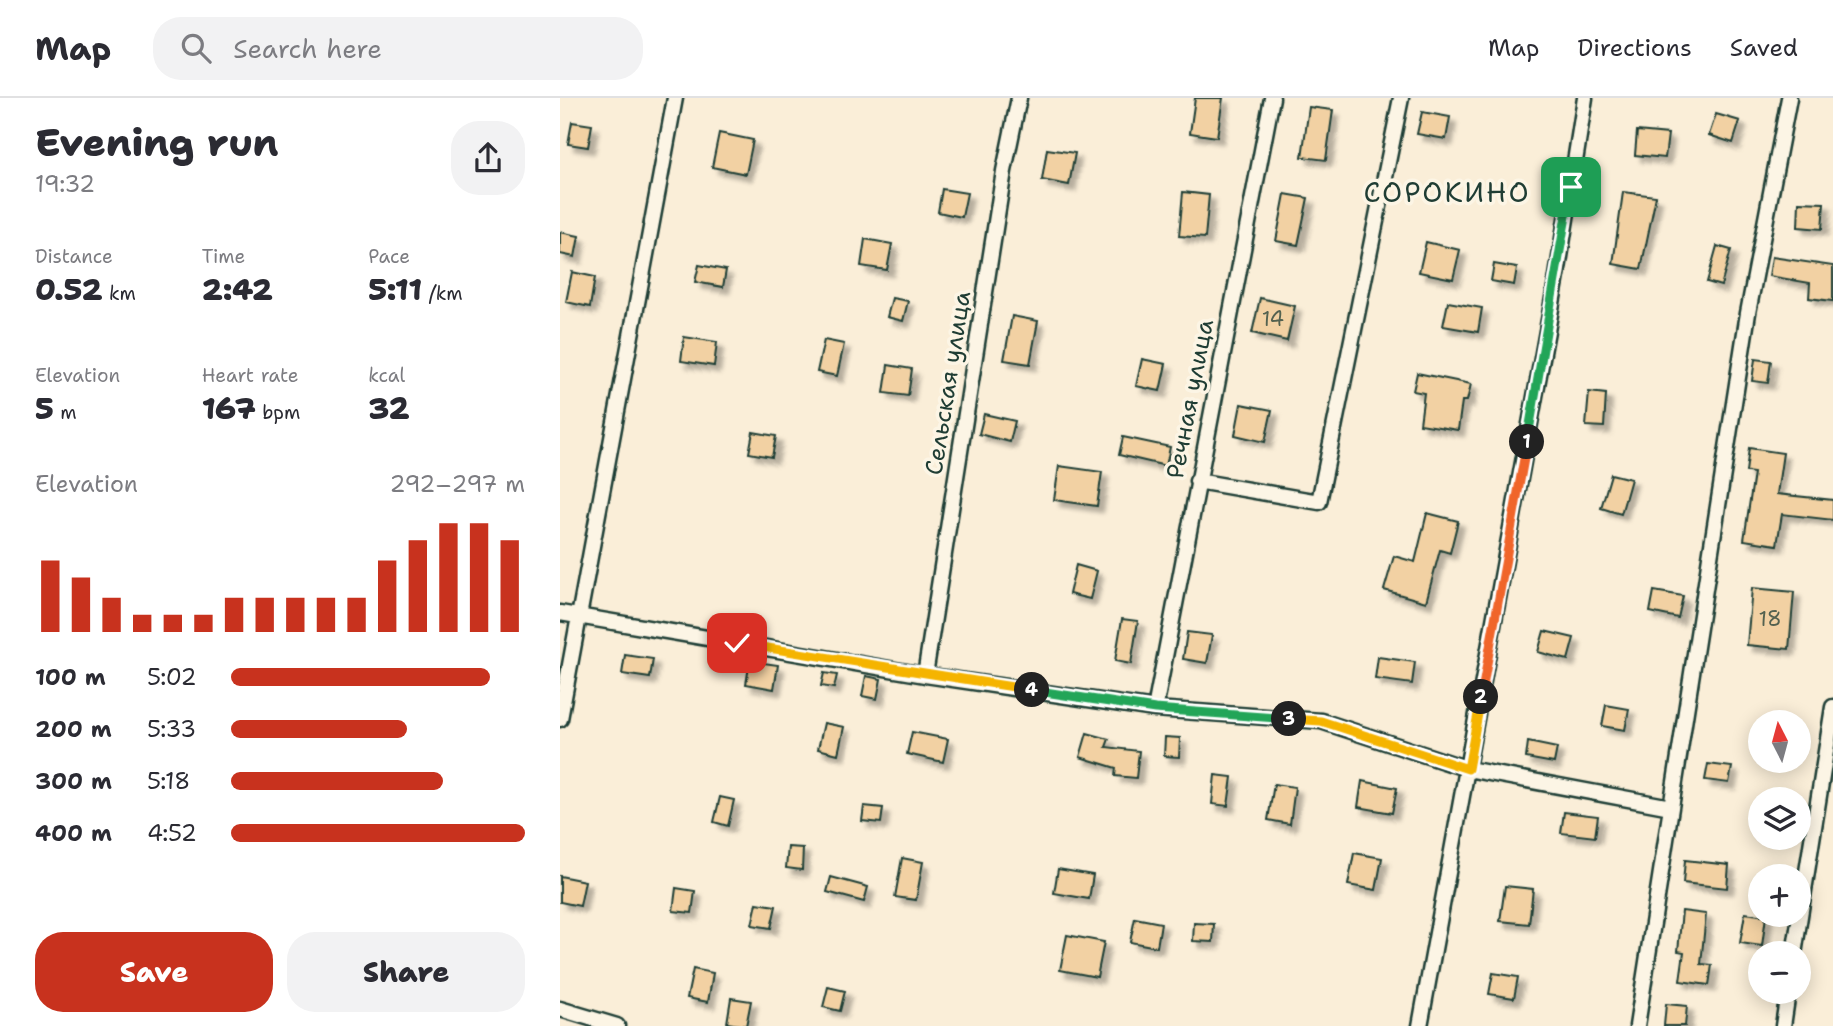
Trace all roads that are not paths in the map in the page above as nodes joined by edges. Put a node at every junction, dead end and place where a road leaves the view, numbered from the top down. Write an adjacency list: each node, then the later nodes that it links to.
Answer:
1 (675, 98): 9 (street)
2 (1019, 98): 10 (street, Сельская улица)
3 (1272, 98): 7 (street, Речная улица)
4 (1401, 98): 7 (street)
5 (1585, 98): 14 (street)
6 (1789, 98): 15 (street)
7 (1197, 481): 12 (street, Речная улица)
8 (560, 614): 9 (street)
9 (580, 617): 10 (street); 13 (street)
10 (925, 675): 12 (street)
11 (1833, 707): 16 (street)
12 (1155, 709): 14 (street)
13 (560, 719)
14 (1468, 769): 15 (street); 20 (street)
15 (1671, 807): 21 (street)
16 (1796, 941)
17 (1786, 1004): 22 (street)
18 (560, 1009): 19 (street)
19 (618, 1026)
20 (1420, 1026)
21 (1637, 1026)
22 (1783, 1026)

